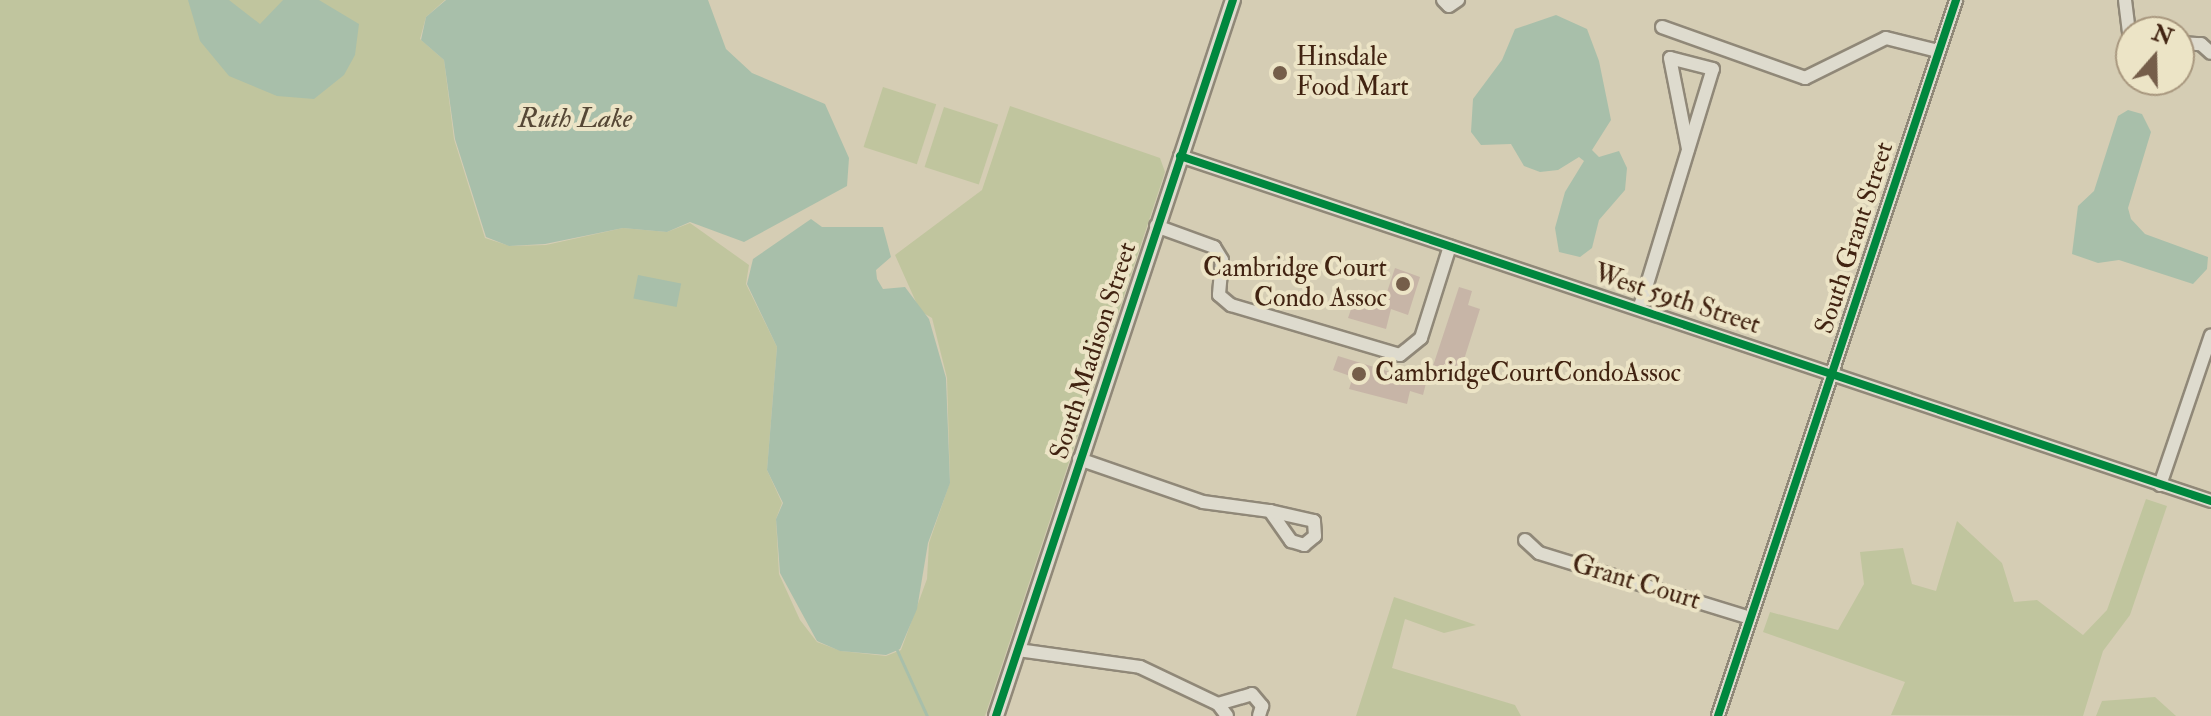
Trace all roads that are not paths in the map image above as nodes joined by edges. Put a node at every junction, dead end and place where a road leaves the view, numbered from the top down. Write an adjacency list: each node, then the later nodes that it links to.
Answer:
1 (1233, 0): 8 (street, South Madison Street)
2 (1443, 0): 3 (street)
3 (1458, 0)
4 (1956, 0): 6 (street, South Grant Street)
5 (1662, 27): 6 (street)
6 (1938, 51): 13 (street, South Grant Street)
7 (1688, 149): 7 (street); 11 (street)
8 (1180, 156): 9 (street, South Madison Street); 10 (street, West 59th Street)
9 (1156, 226): 10 (street); 14 (street, South Madison Street)
10 (1450, 246): 11 (street, West 59th Street)
11 (1639, 309): 13 (street, West 59th Street)
12 (2211, 335): 15 (street)
13 (1831, 373): 15 (street, West 59th Street); 19 (street, South Grant Street)
14 (1079, 459): 17 (street); 20 (street, South Madison Street)
15 (2160, 485): 16 (street, West 59th Street)
16 (2211, 501)
17 (1270, 511)
18 (1525, 540): 19 (street, Grant Court)
19 (1750, 618): 25 (street, South Grant Street)
20 (1018, 650): 21 (street); 22 (street, South Madison Street)
21 (1218, 704): 23 (street); 24 (street)
22 (996, 716)
23 (1227, 716)
24 (1259, 716)
25 (1718, 716)

